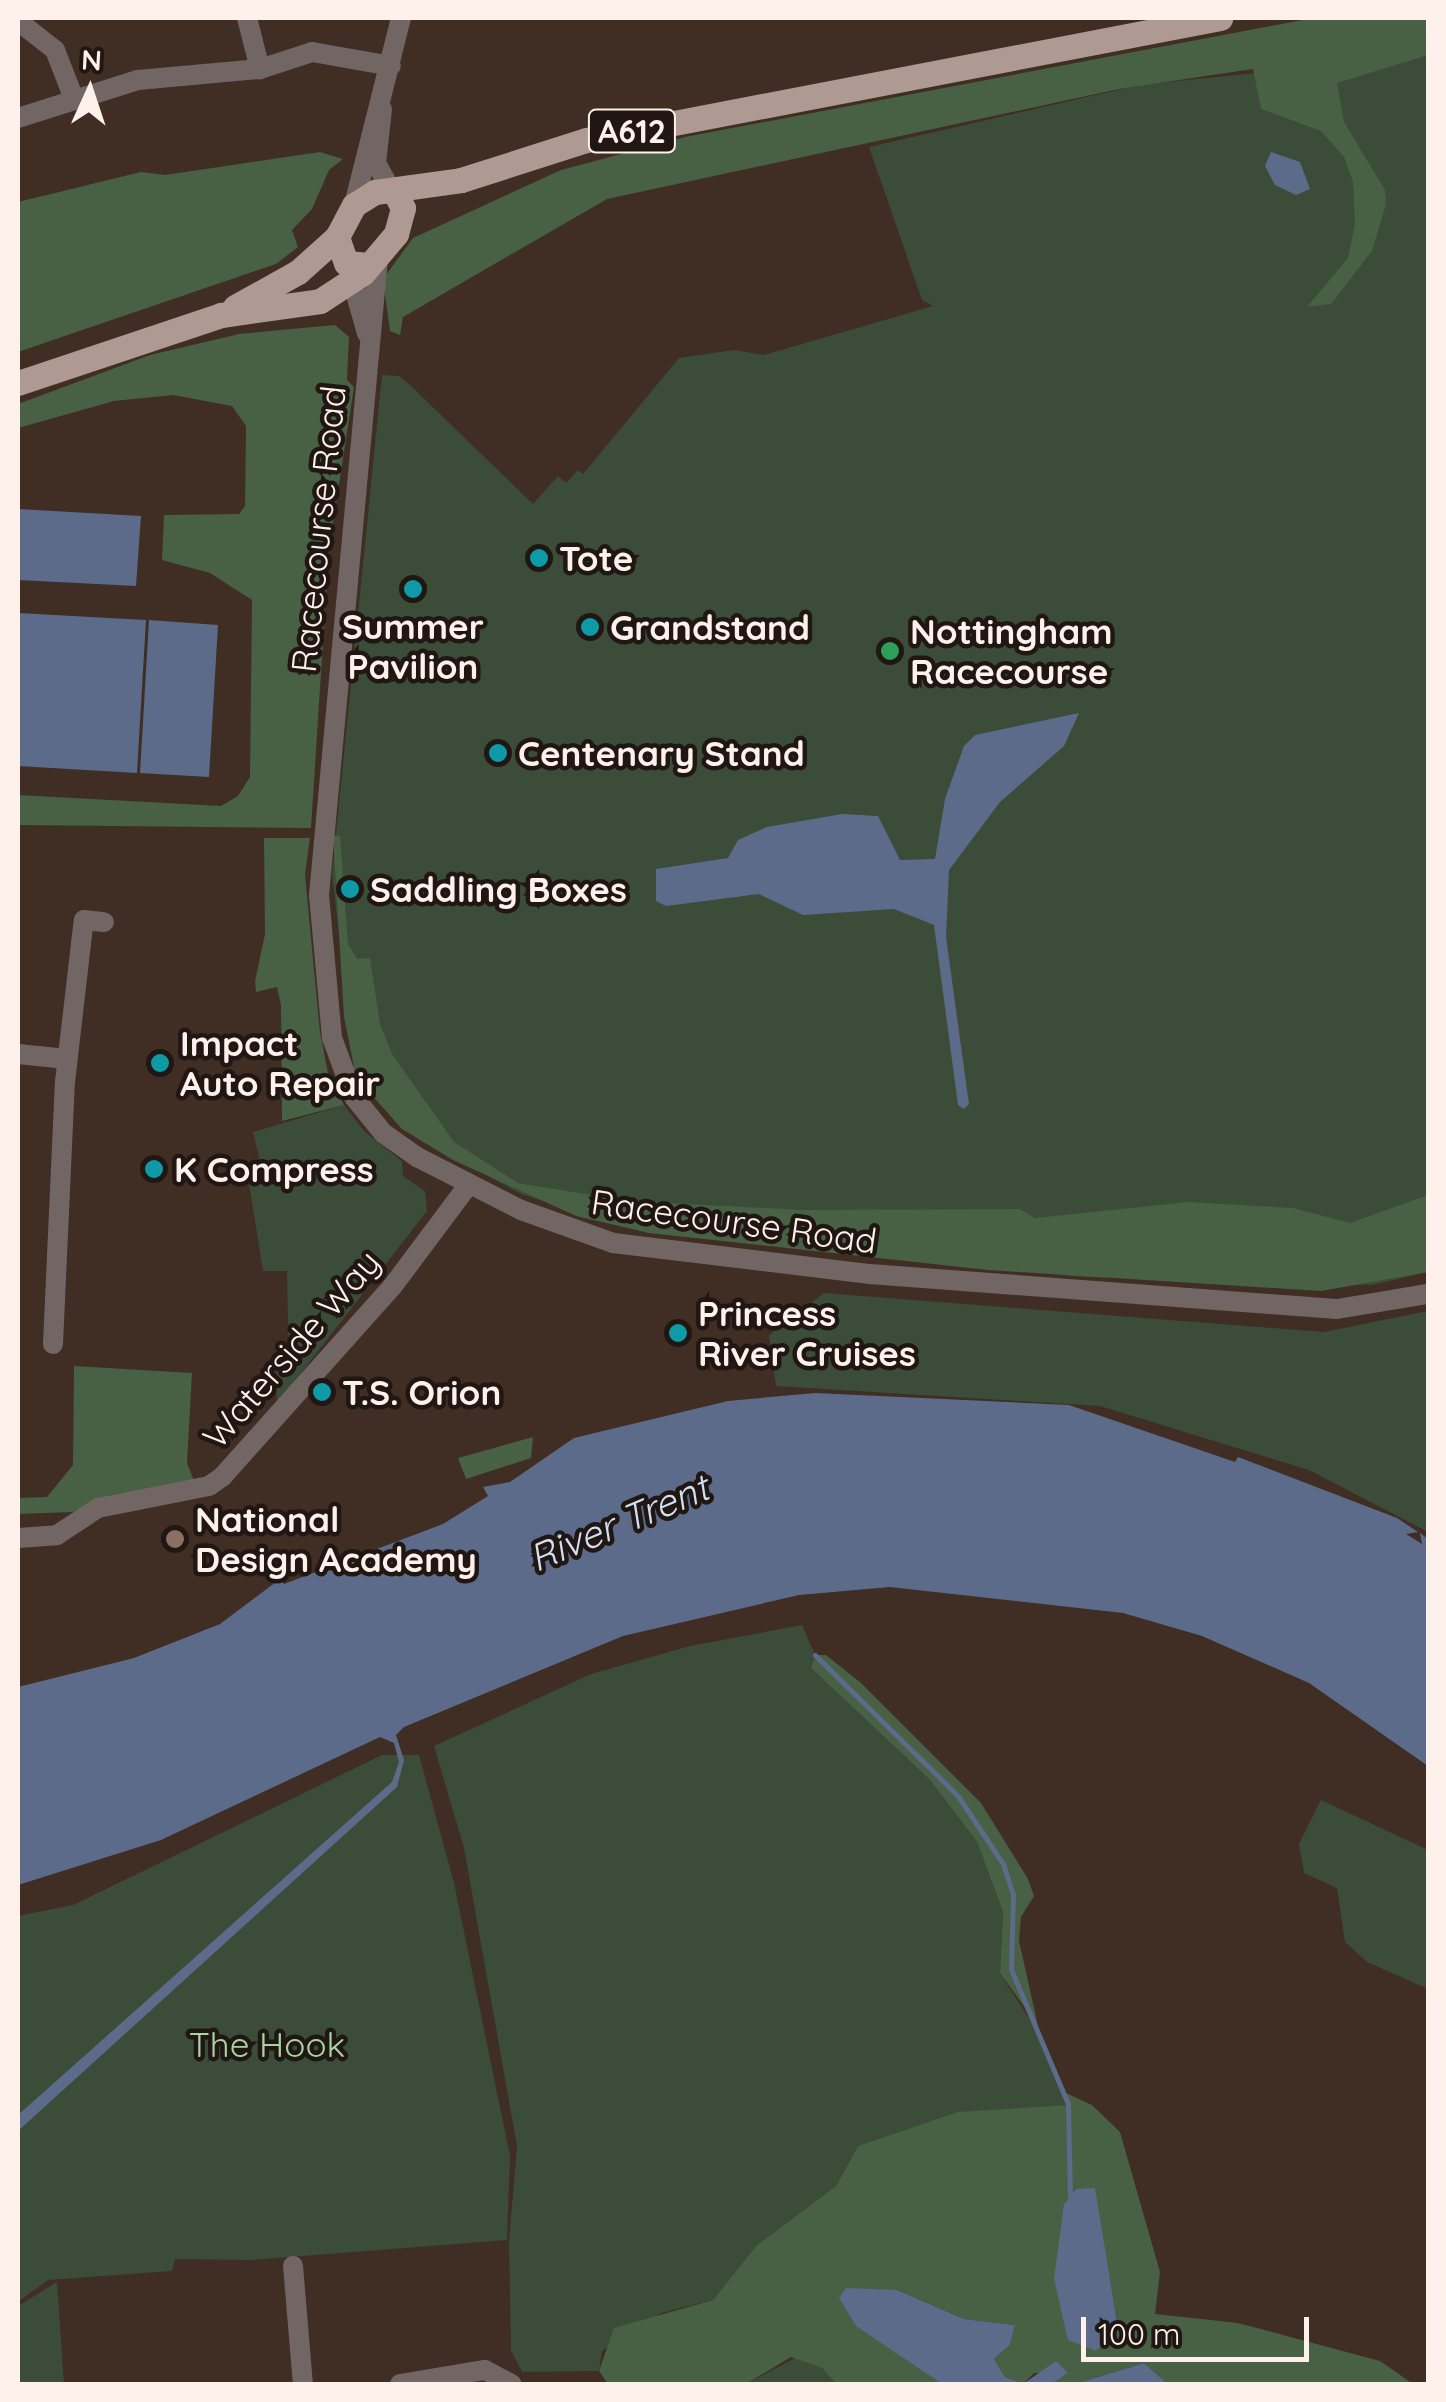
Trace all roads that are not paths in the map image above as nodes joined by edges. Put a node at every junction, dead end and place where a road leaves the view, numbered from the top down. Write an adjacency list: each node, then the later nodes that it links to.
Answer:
1 (246, 18): 7 (street)
2 (401, 18): 6 (street)
3 (1220, 18): 11 (main road, A612)
4 (18, 21): 5 (street)
5 (49, 26): 8 (street)
6 (391, 66): 7 (street); 9 (street)
7 (260, 69): 8 (street)
8 (74, 98): 10 (street)
9 (382, 102): 12 (street); 13 (street)
10 (18, 118)
11 (461, 180): 12 (main road, A612); 14 (main road, A612)
12 (393, 193): 13 (main road); 14 (main road)
13 (354, 205): 15 (main road)
14 (400, 227): 16 (main road)
15 (337, 237): 16 (main road); 18 (main road)
16 (362, 267): 17 (main road); 19 (street, Racecourse Road); 20 (street, Racecourse Road)
17 (320, 301): 18 (main road); 19 (street)
18 (222, 314): 21 (main road)
19 (360, 314): 20 (street, Racecourse Road)
20 (369, 339): 25 (street, Racecourse Road)
21 (18, 382)
22 (104, 922): 24 (street)
23 (18, 1054): 24 (street)
24 (68, 1058): 27 (street)
25 (468, 1184): 26 (street, Racecourse Road); 28 (street, Waterside Way)
26 (1428, 1294)
27 (52, 1344)
28 (18, 1538)
29 (293, 2266): 31 (street)
30 (508, 2382): 32 (street)
31 (303, 2384)
32 (400, 2384)

